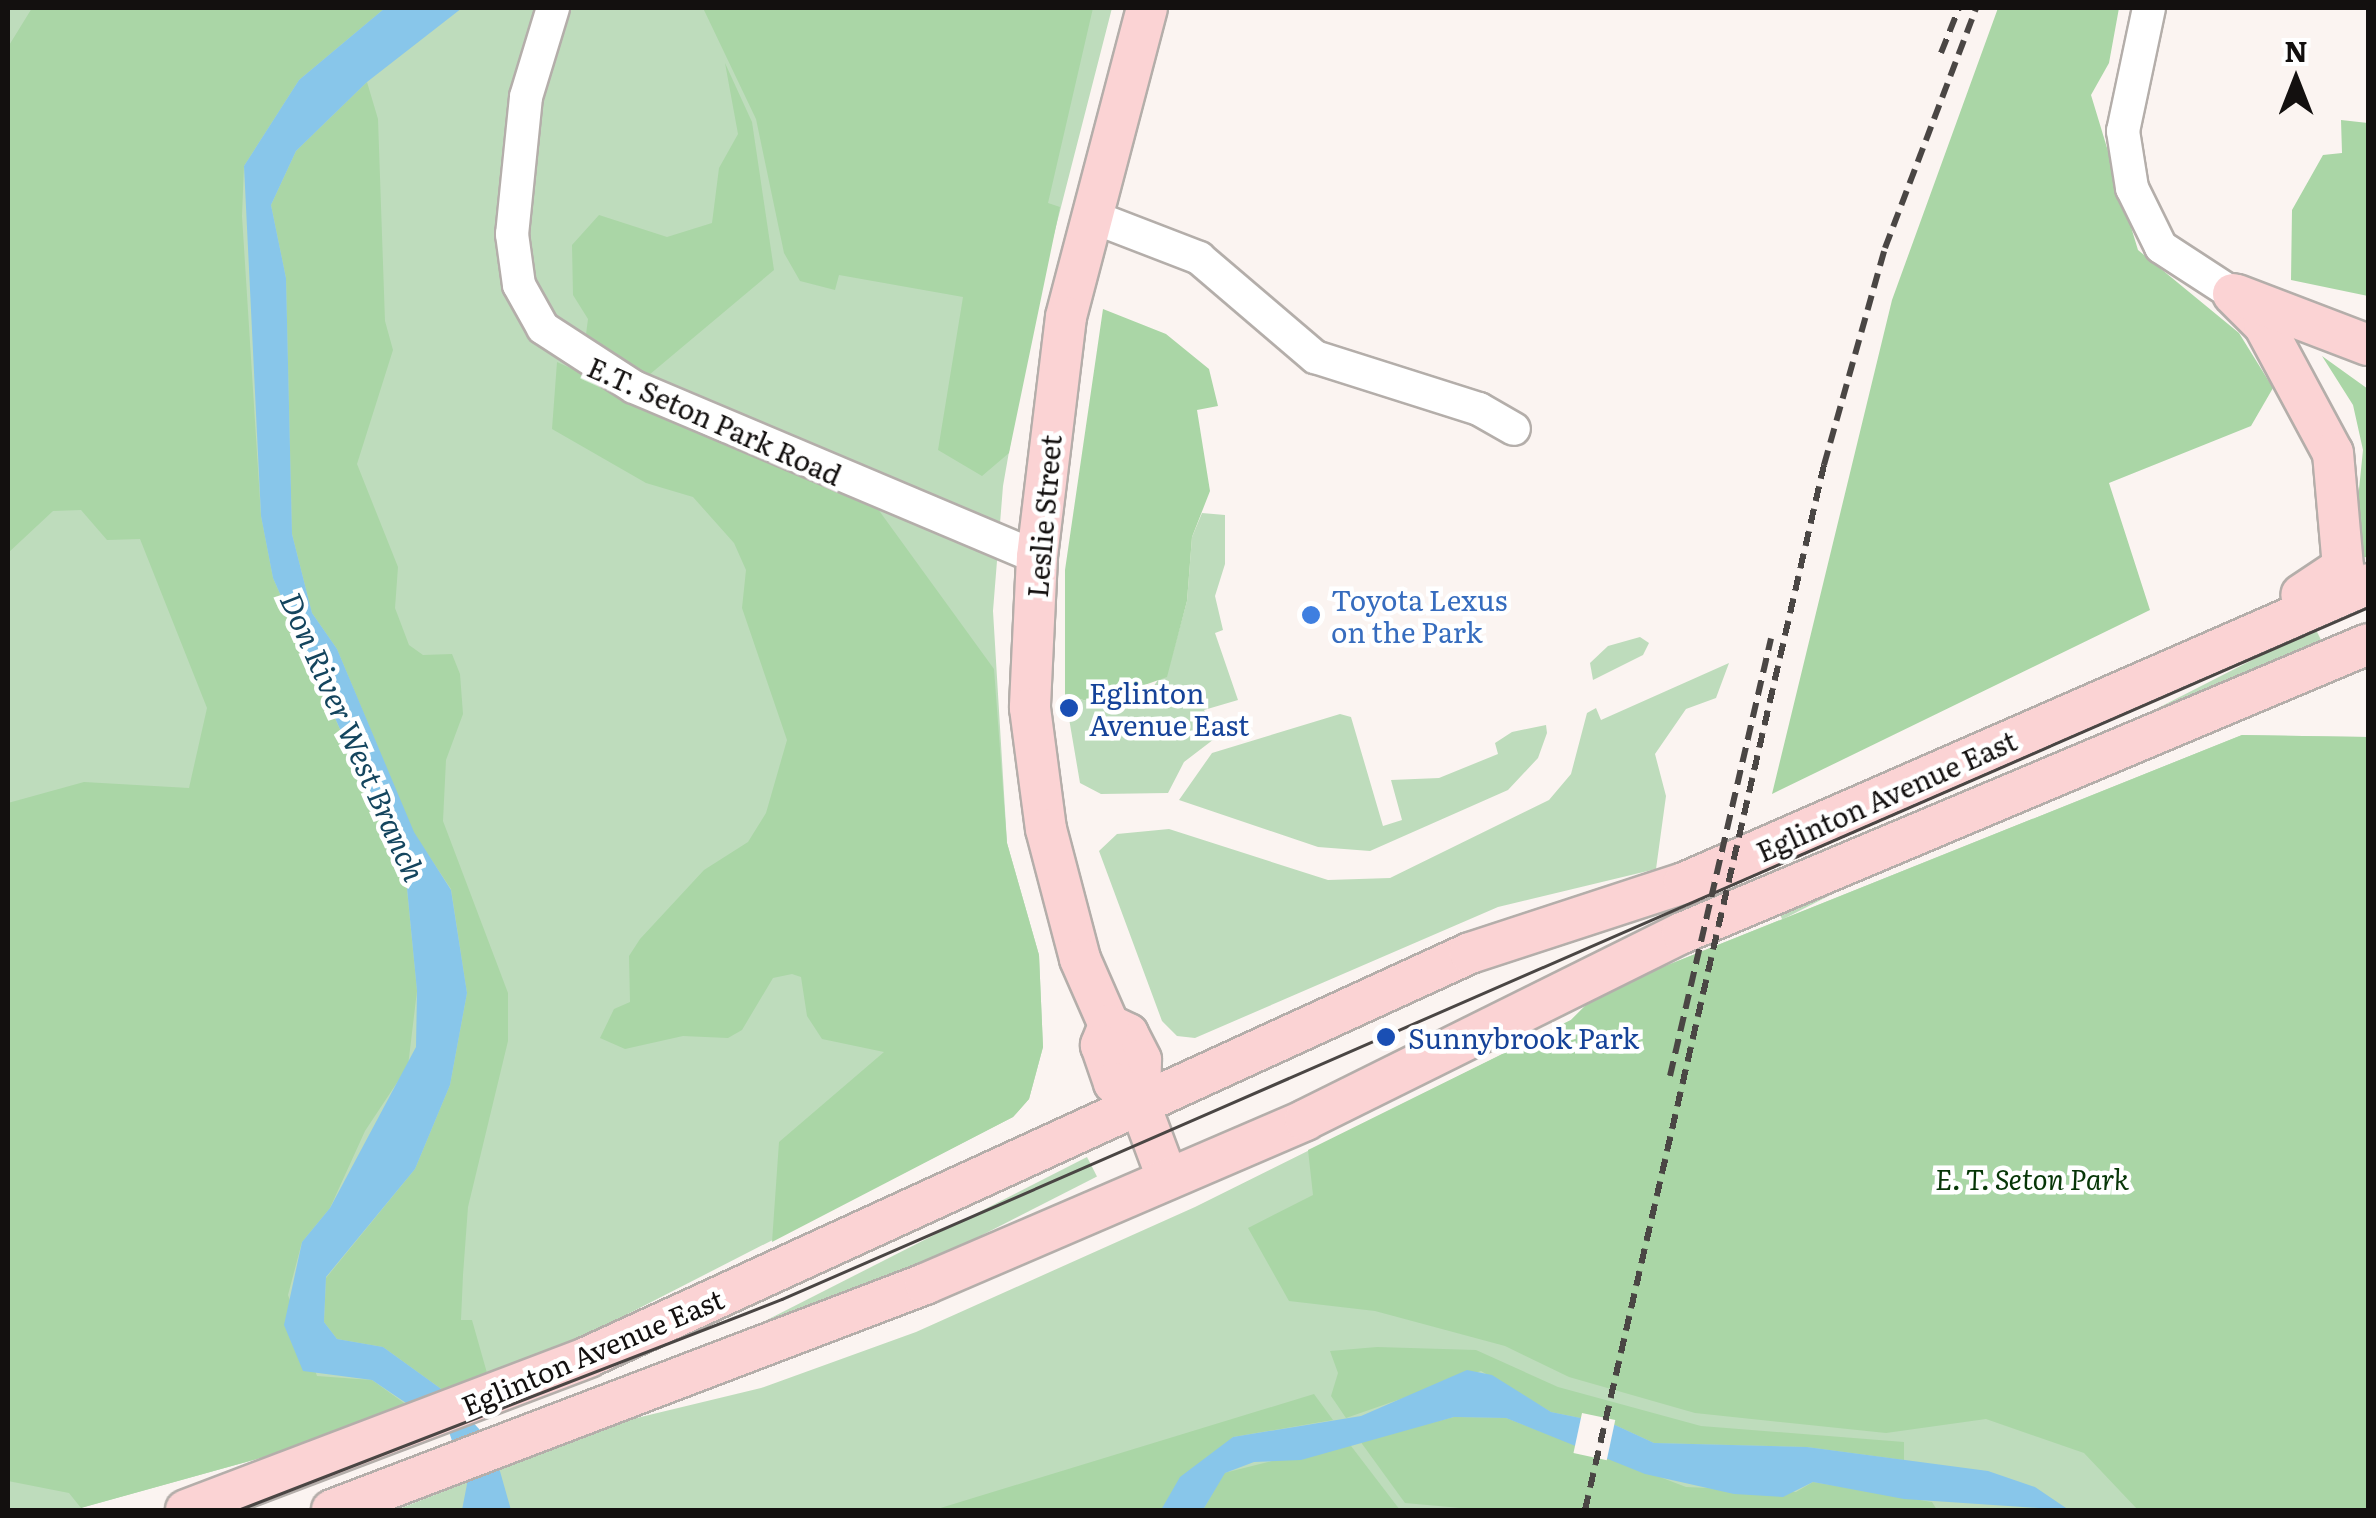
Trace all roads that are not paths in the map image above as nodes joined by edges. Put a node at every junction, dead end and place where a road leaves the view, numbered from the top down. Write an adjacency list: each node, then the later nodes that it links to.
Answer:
1 (553, 8): 8 (street, E.T. Seton Park Road)
2 (1147, 8): 4 (main road, Leslie Street)
3 (2149, 8): 5 (street)
4 (1093, 218): 7 (street); 8 (main road, Leslie Street)
5 (2233, 294): 6 (main road); 11 (main road)
6 (2368, 345)
7 (1514, 429)
8 (1036, 557): 12 (main road, Leslie Street)
9 (2362, 586): 11 (main road, Eglinton Avenue East)
10 (2364, 646): 13 (main road, Eglinton Avenue East)
11 (2090, 706): 12 (main road, Eglinton Avenue East)
12 (1140, 1105): 13 (main road, Leslie Street); 14 (main road, Eglinton Avenue East)
13 (1166, 1175): 15 (main road, Eglinton Avenue East)
14 (186, 1510)
15 (332, 1510)

